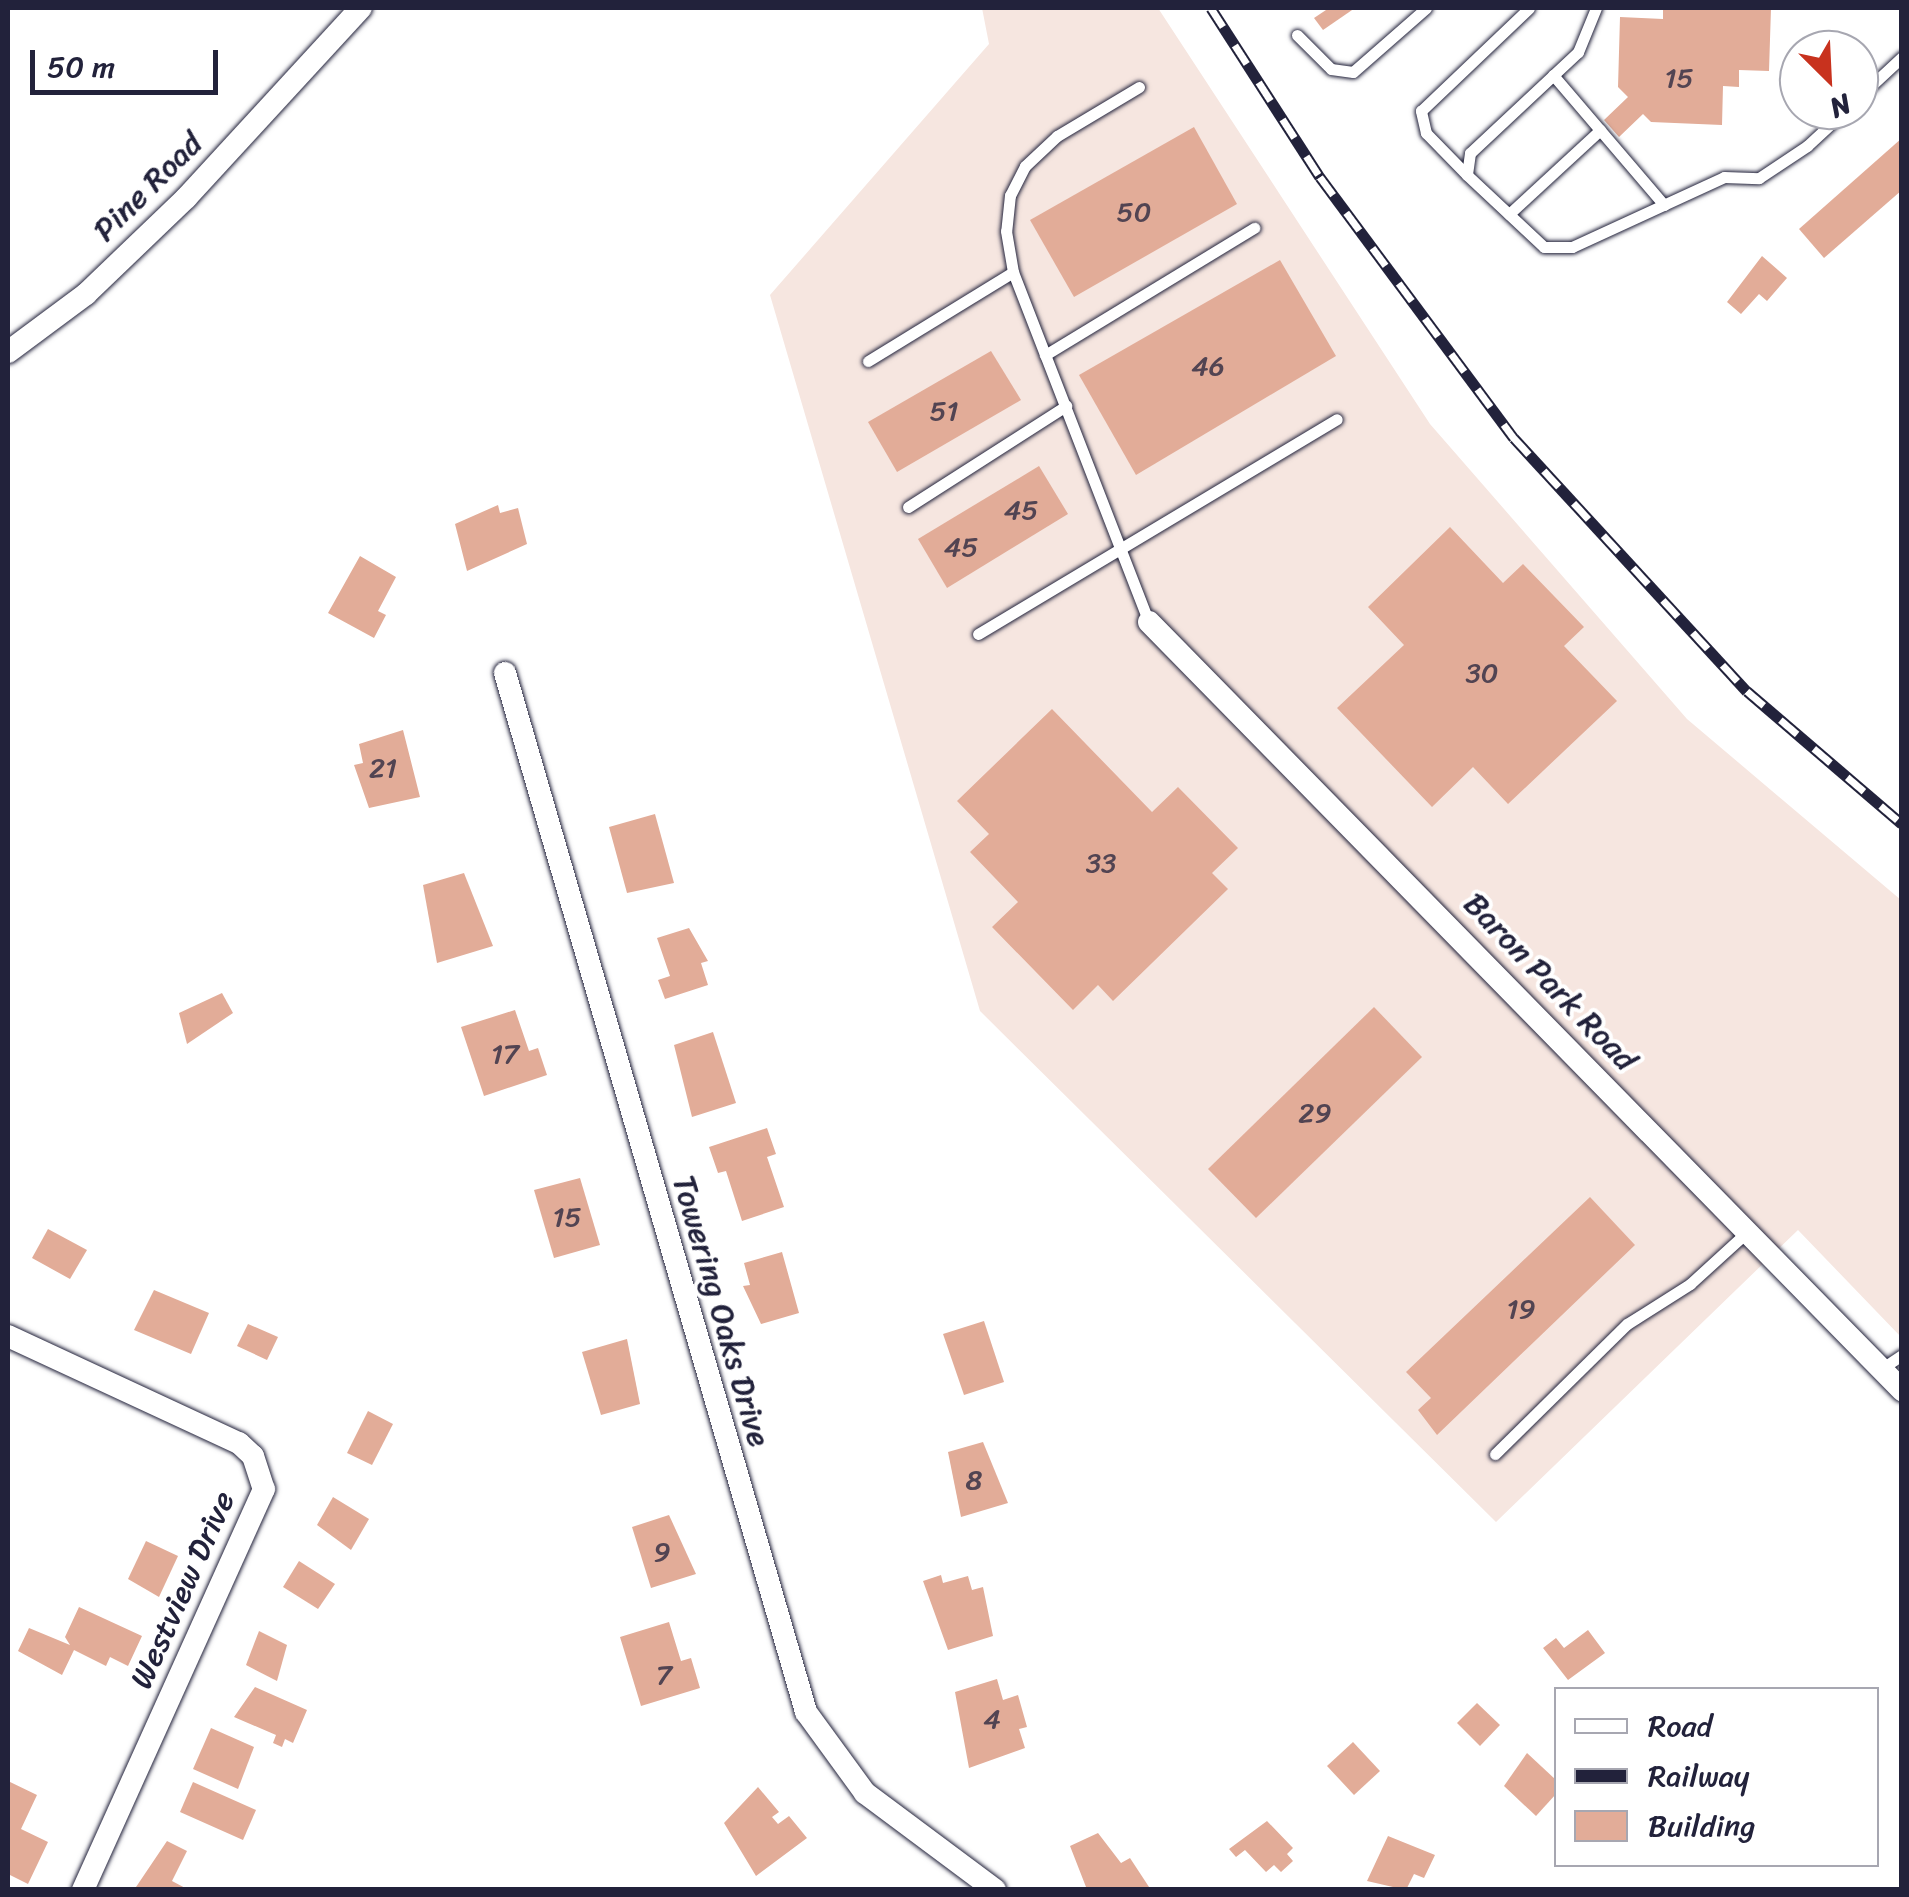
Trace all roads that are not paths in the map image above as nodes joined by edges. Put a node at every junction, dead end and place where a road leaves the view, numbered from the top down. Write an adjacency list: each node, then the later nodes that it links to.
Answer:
1 (361, 8): 17 (street, Pine Road)
2 (1426, 8): 5 (lane)
3 (1529, 8): 12 (lane)
4 (1596, 8): 7 (lane)
5 (1297, 34)
6 (1902, 57): 8 (lane)
7 (1553, 75): 10 (lane); 12 (lane)
8 (1879, 78)
9 (1139, 87): 16 (lane)
10 (1600, 130): 13 (lane); 14 (lane)
11 (1825, 130): 13 (lane)
12 (1467, 175): 14 (lane)
13 (1664, 205): 14 (lane)
14 (1509, 214)
15 (1254, 228): 18 (lane)
16 (1013, 272): 18 (lane); 19 (lane)
17 (8, 352)
18 (1045, 355): 20 (lane)
19 (868, 361)
20 (1066, 406): 22 (lane); 23 (lane)
21 (1337, 419): 23 (lane)
22 (908, 507)
23 (1120, 545): 24 (lane); 25 (lane)
24 (1149, 622): 27 (street, Baron Park Road)
25 (978, 634)
26 (505, 673): 34 (street, Towering Oaks Drive)
27 (1747, 1232): 30 (street, Baron Park Road); 32 (lane)
28 (8, 1336): 33 (street, Westview Drive)
29 (1902, 1354): 30 (lane)
30 (1881, 1369): 31 (street, Baron Park Road)
31 (1902, 1390)
32 (1495, 1454)
33 (83, 1890)
34 (995, 1890)

